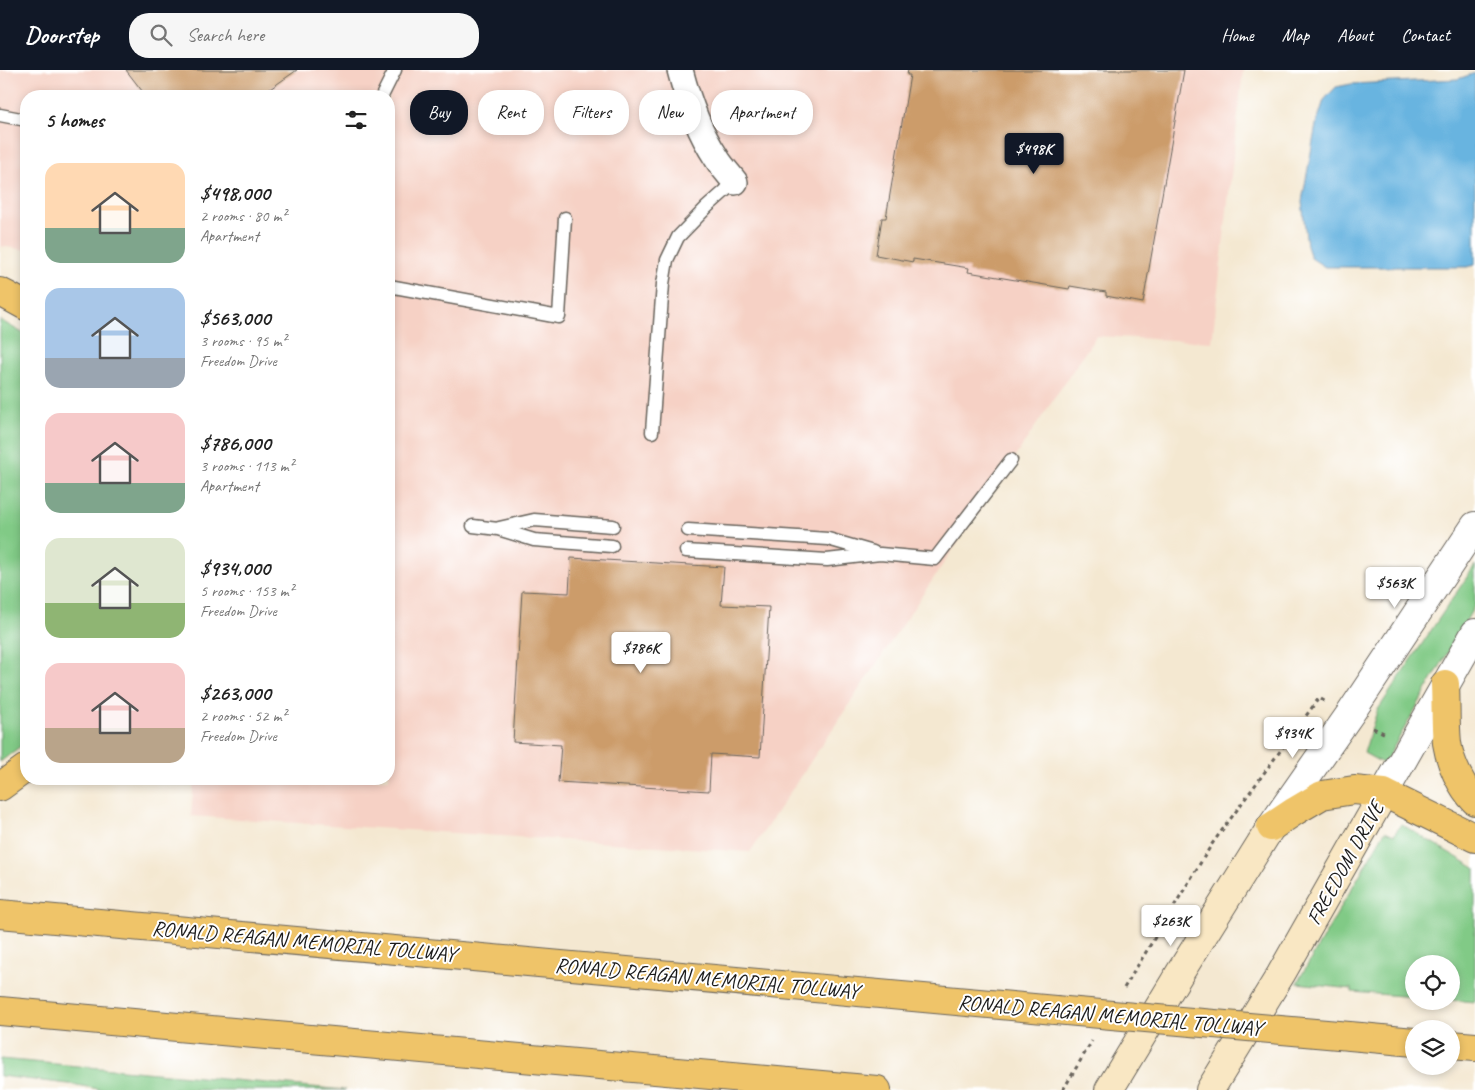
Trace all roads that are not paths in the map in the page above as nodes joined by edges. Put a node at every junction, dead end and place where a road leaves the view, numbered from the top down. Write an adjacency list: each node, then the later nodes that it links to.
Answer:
1 (395, 70): 3 (lane)
2 (680, 70): 6 (street)
3 (385, 90)
4 (0, 115): 5 (lane)
5 (20, 119)
6 (735, 182): 11 (lane)
7 (565, 218): 8 (lane)
8 (395, 287)
9 (0, 292): 10 (highway)
10 (20, 302)
11 (652, 432)
12 (1011, 460): 20 (lane)
13 (473, 526): 16 (lane)
14 (613, 526): 16 (lane)
15 (1475, 526): 27 (street)
16 (498, 529): 18 (lane)
17 (688, 530): 20 (lane)
18 (612, 546)
19 (686, 551): 20 (lane)
20 (880, 554)
21 (1475, 633): 22 (street, FREEDOM DRIVE)
22 (1445, 684): 25 (street, FREEDOM DRIVE); 26 (highway)
23 (20, 772): 24 (highway)
24 (0, 787)
25 (1384, 793): 27 (highway); 28 (highway); 36 (main road, FREEDOM DRIVE)
26 (1475, 802)
27 (1271, 827): 35 (main road)
28 (1475, 838)
29 (0, 914): 31 (highway, RONALD REAGAN MEMORIAL TOLLWAY, bridge)
30 (0, 1011): 34 (highway)
31 (1405, 1041)
32 (1460, 1046): 33 (highway)
33 (1475, 1047)
34 (876, 1090)
35 (1109, 1090)
36 (1210, 1090)

